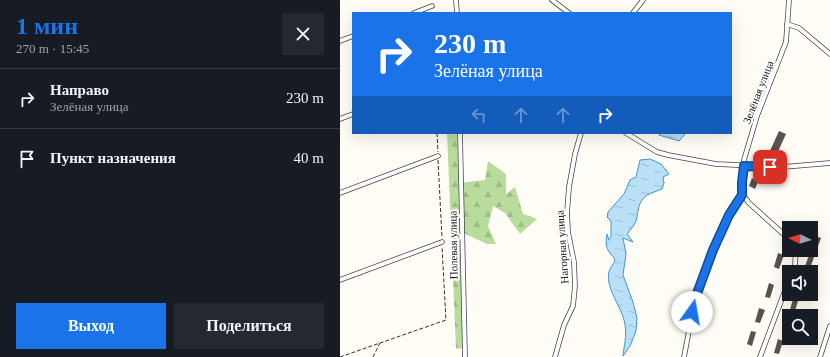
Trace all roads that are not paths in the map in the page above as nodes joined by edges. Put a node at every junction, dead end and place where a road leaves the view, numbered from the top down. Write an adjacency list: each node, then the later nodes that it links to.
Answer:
1 (456, 0): 7 (street)
2 (552, 0): 8 (street)
3 (643, 0): 9 (street)
4 (789, 0): 10 (street, Зелёная улица)
5 (432, 6): 6 (street)
6 (417, 12)
7 (457, 12)
8 (568, 12)
9 (634, 12)
10 (787, 24): 13 (street); 21 (street, Зелёная улица)
11 (352, 36): 12 (street)
12 (340, 41)
13 (830, 54)
14 (352, 114): 15 (street)
15 (340, 120)
16 (460, 134): 29 (street, Полевая улица)
17 (581, 134): 30 (street, Нагорная улица)
18 (628, 134): 21 (street)
19 (438, 156): 22 (street)
20 (830, 163): 21 (street)
21 (744, 166): 23 (street, Зелёная улица)
22 (340, 194)
23 (742, 195): 24 (street); 31 (street)
24 (782, 233)
25 (442, 242): 26 (street)
26 (340, 280)
27 (782, 299): 32 (street)
28 (830, 326): 33 (street)
29 (465, 357)
30 (555, 357)
31 (684, 357)
32 (760, 357)
33 (820, 357)

